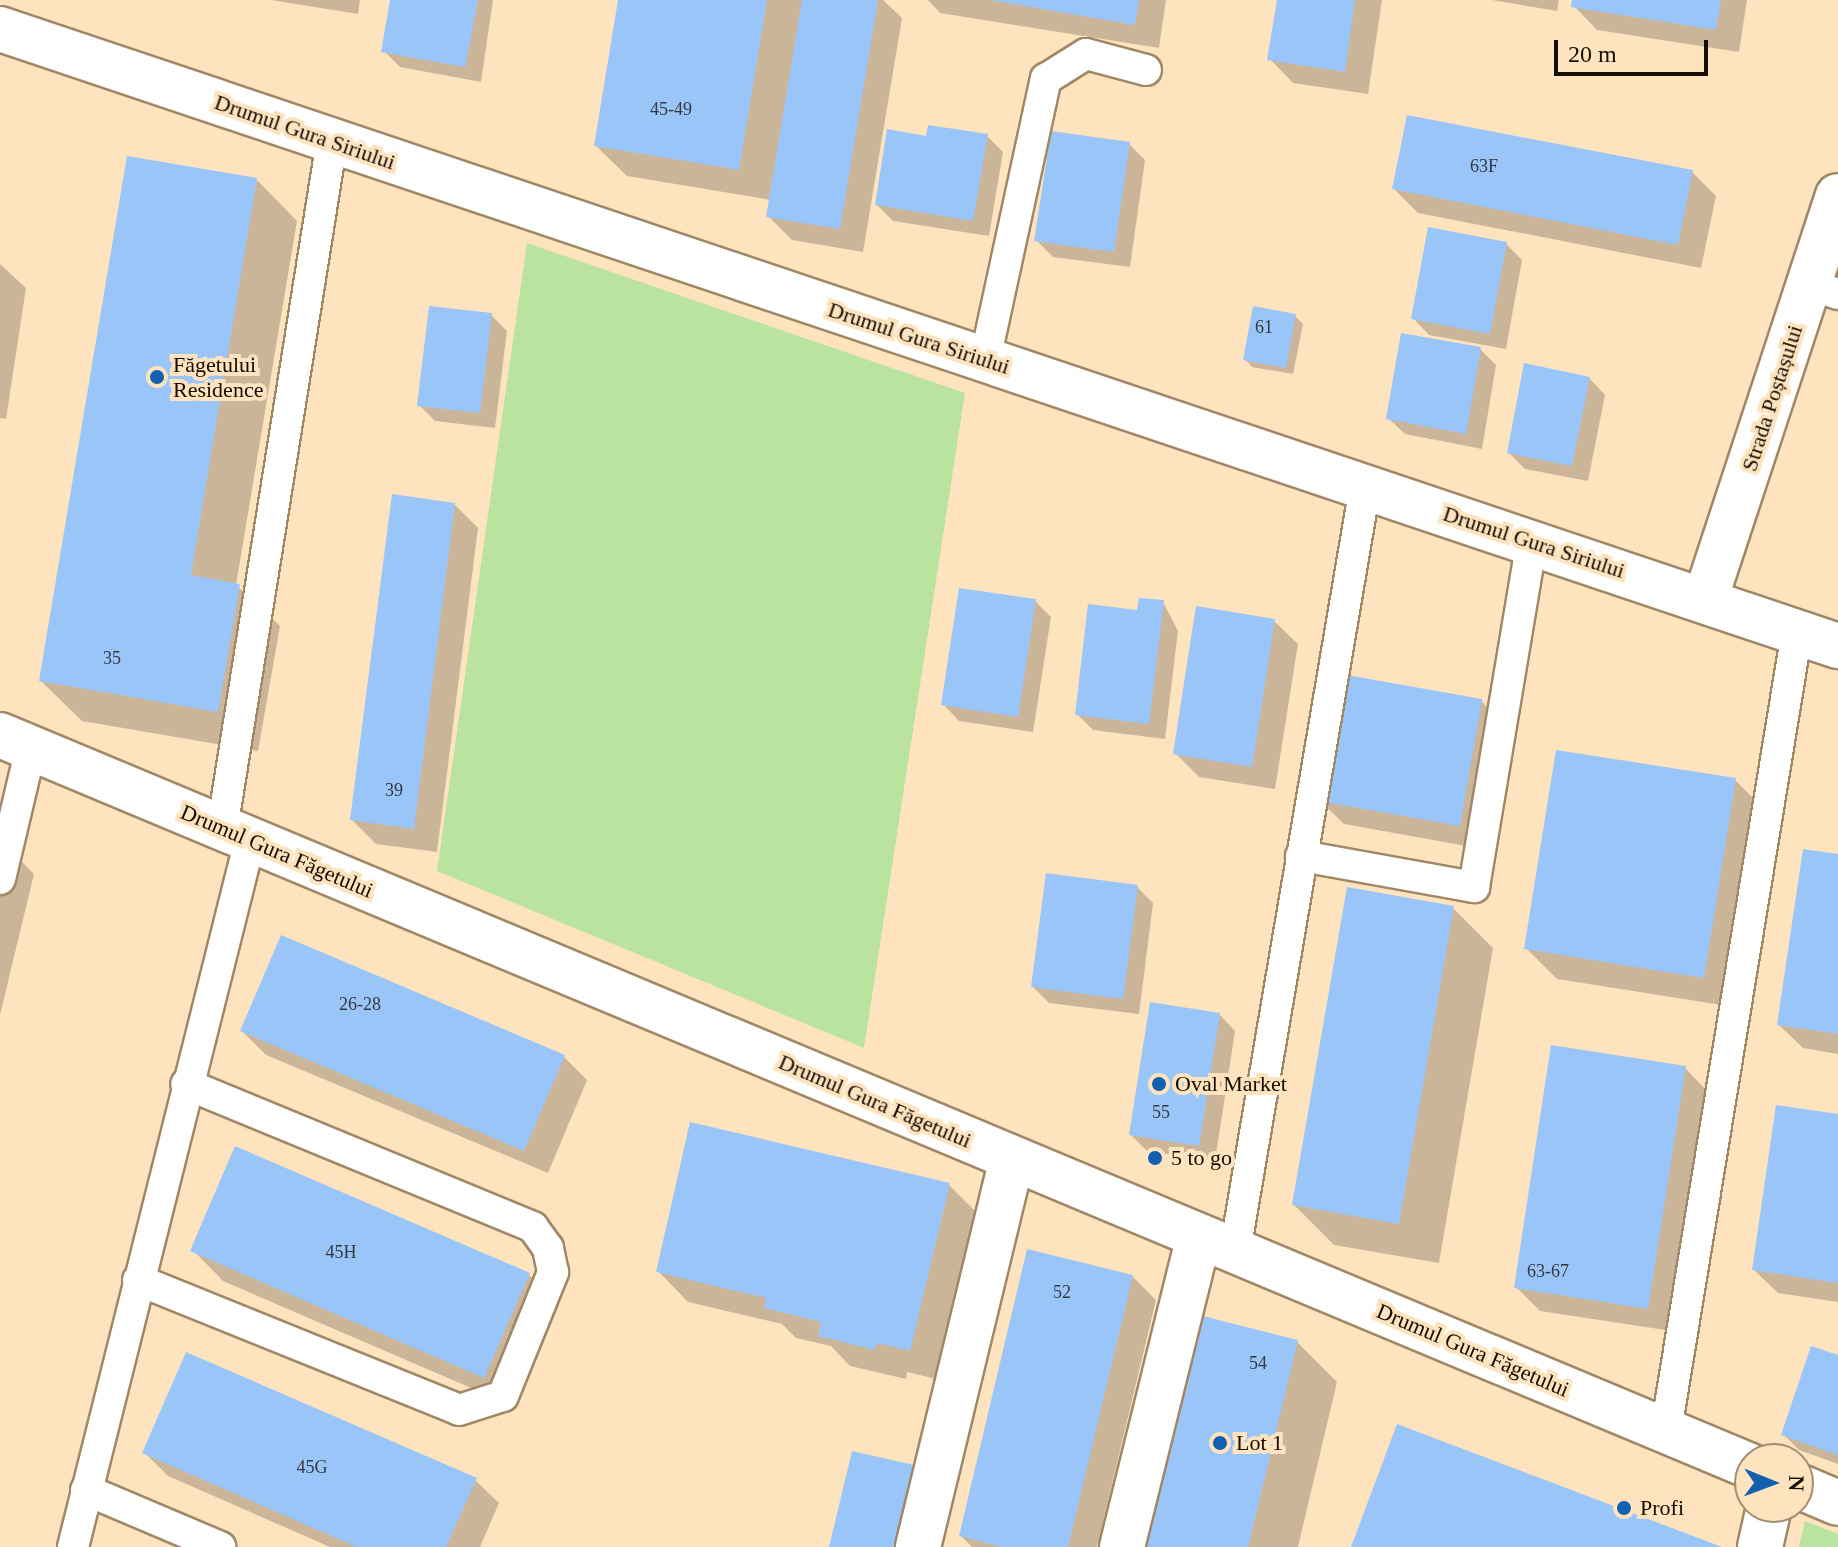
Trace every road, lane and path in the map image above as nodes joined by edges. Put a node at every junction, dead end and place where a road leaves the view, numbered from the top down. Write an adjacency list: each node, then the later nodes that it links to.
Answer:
1 (0, 29): 3 (street, Drumul Gura Siriului)
2 (1146, 70): 6 (lane)
3 (332, 141): 6 (street, Drumul Gura Siriului); 13 (lane)
4 (1838, 196): 5 (street, Strada Poștașului)
5 (1824, 289): 9 (street, Strada Poștașului)
6 (985, 360): 7 (street, Drumul Gura Siriului)
7 (1365, 487): 8 (street, Drumul Gura Siriului); 14 (lane)
8 (1532, 541): 9 (street, Drumul Gura Siriului); 14 (lane)
9 (1705, 600): 10 (street, Drumul Gura Siriului)
10 (1797, 632): 11 (street, Drumul Gura Siriului); 20 (lane)
11 (1838, 646)
12 (16, 742): 13 (street, Drumul Gura Făgetului); 15 (lane)
13 (236, 835): 16 (lane); 17 (street, Drumul Gura Făgetului)
14 (1301, 856): 18 (lane)
15 (0, 879)
16 (186, 1084): 19 (lane); 19 (lane)
17 (1012, 1158): 18 (street, Drumul Gura Făgetului); 28 (street)
18 (1217, 1244): 20 (street, Drumul Gura Făgetului); 29 (street)
19 (138, 1280): 22 (lane)
20 (1666, 1430): 21 (street, Drumul Gura Făgetului)
21 (1734, 1459)
22 (86, 1490): 26 (lane); 27 (lane)
23 (1814, 1493): 24 (street)
24 (1838, 1503)
25 (1765, 1523): 30 (street)
26 (73, 1547)
27 (220, 1547)
28 (918, 1547)
29 (1122, 1547)
30 (1760, 1547)

